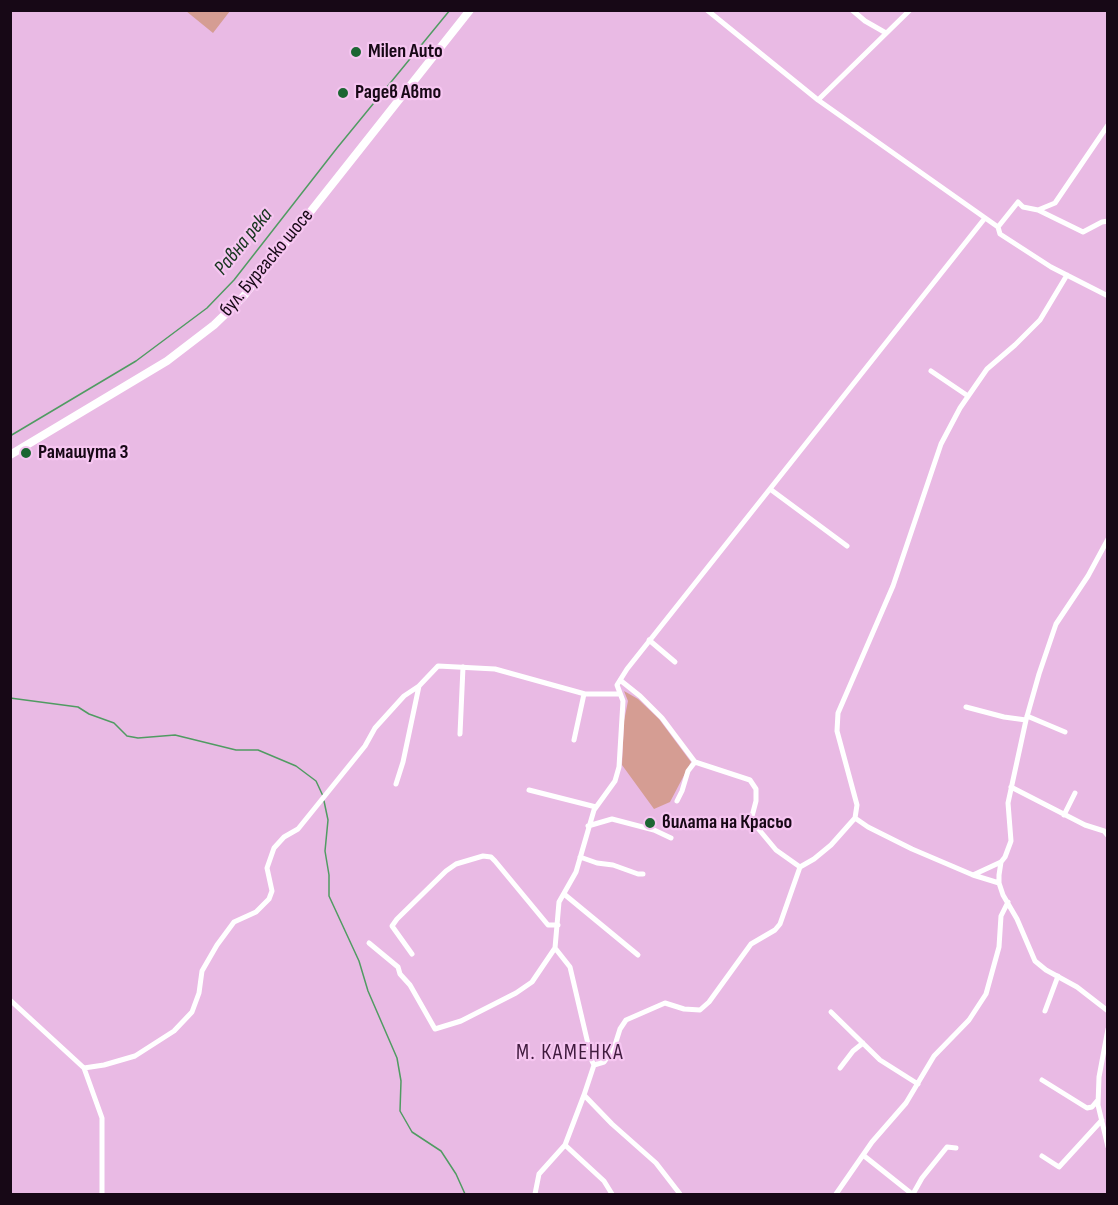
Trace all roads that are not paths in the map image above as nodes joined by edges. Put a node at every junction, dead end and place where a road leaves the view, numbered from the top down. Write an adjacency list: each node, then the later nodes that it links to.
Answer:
1 (472, 10): 16 (main road, бул. Бургаско шосе)
2 (707, 10): 6 (street)
3 (852, 10): 5 (street)
4 (910, 10): 5 (street)
5 (886, 33): 6 (street)
6 (818, 100): 9 (street)
7 (1107, 125): 8 (street)
8 (1038, 210): 10 (street); 11 (street)
9 (985, 218): 11 (street); 17 (street)
10 (1107, 221)
11 (998, 227): 12 (street)
12 (1067, 275): 13 (street); 15 (street)
13 (1107, 296)
14 (931, 371): 15 (street)
15 (968, 396): 40 (street)
16 (10, 455)
17 (770, 489): 19 (street); 20 (street)
18 (1107, 538): 28 (street)
19 (847, 546)
20 (649, 640): 21 (street); 23 (street)
21 (675, 662)
22 (463, 667): 24 (street); 25 (street); 30 (street)
23 (620, 680): 26 (street); 32 (street)
24 (419, 686): 33 (street); 65 (street)
25 (584, 694): 26 (street); 31 (street)
26 (620, 694): 38 (street)
27 (966, 707): 28 (street)
28 (1027, 718): 29 (street); 34 (street)
29 (1065, 732)
30 (460, 734)
31 (574, 740)
32 (695, 762): 37 (street); 46 (street)
33 (396, 784)
34 (1011, 787): 39 (street); 45 (street)
35 (529, 790): 38 (street)
36 (1075, 793): 39 (street)
37 (676, 801)
38 (596, 807): 41 (street)
39 (1064, 814): 42 (street)
40 (855, 818): 46 (street); 48 (street)
41 (588, 826): 43 (street); 44 (street)
42 (1107, 836)
43 (672, 838)
44 (579, 857): 47 (street); 50 (street)
45 (1001, 862): 48 (street); 49 (street)
46 (800, 867): 64 (street)
47 (643, 874)
48 (973, 875): 49 (street)
49 (999, 883): 51 (street)
50 (564, 894): 52 (street); 56 (street)
51 (1008, 902): 57 (street); 68 (street)
52 (558, 925): 54 (street); 55 (street)
53 (369, 943): 54 (street)
54 (555, 948): 64 (street)
55 (412, 954)
56 (639, 955)
57 (1058, 976): 59 (street); 60 (street)
58 (10, 1000): 65 (street)
59 (1046, 1011)
60 (1107, 1011)
61 (831, 1012): 63 (street)
62 (1107, 1029): 70 (street)
63 (863, 1043): 66 (street); 68 (street)
64 (594, 1065): 69 (street)
65 (84, 1068): 77 (street)
66 (840, 1068)
67 (1042, 1080): 70 (street)
68 (918, 1084): 75 (street)
69 (584, 1095): 72 (street); 80 (street)
70 (1098, 1100): 71 (street)
71 (1102, 1120): 73 (street); 76 (street)
72 (565, 1145): 78 (street); 79 (street)
73 (1107, 1146)
74 (956, 1148): 82 (street)
75 (863, 1155): 81 (street); 82 (street)
76 (1042, 1156)
77 (102, 1194)
78 (535, 1194)
79 (612, 1194)
80 (680, 1194)
81 (836, 1194)
82 (912, 1194)

